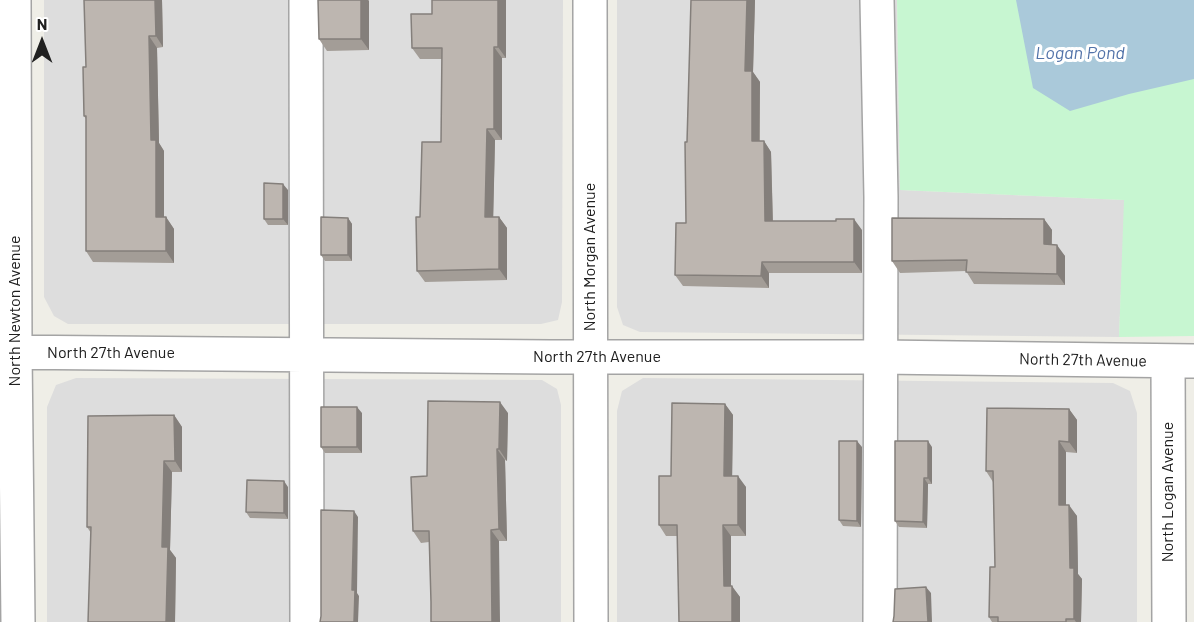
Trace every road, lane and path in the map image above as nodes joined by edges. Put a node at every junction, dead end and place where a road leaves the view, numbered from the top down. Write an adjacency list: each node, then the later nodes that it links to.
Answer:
1 (14, 0): 5 (street, North Newton Avenue)
2 (306, 0): 6 (street)
3 (590, 0): 7 (street, North Morgan Avenue)
4 (877, 0): 8 (street)
5 (7, 352): 6 (street, North 27th Avenue); 10 (street, North Newton Avenue)
6 (306, 354): 7 (street, North 27th Avenue); 11 (street)
7 (590, 357): 8 (street, North 27th Avenue); 12 (street, North Morgan Avenue)
8 (880, 357): 9 (street, North 27th Avenue); 13 (street)
9 (1181, 361): 14 (street, North Logan Avenue)
10 (18, 622)
11 (307, 622)
12 (591, 622)
13 (880, 622)
14 (1169, 622)

